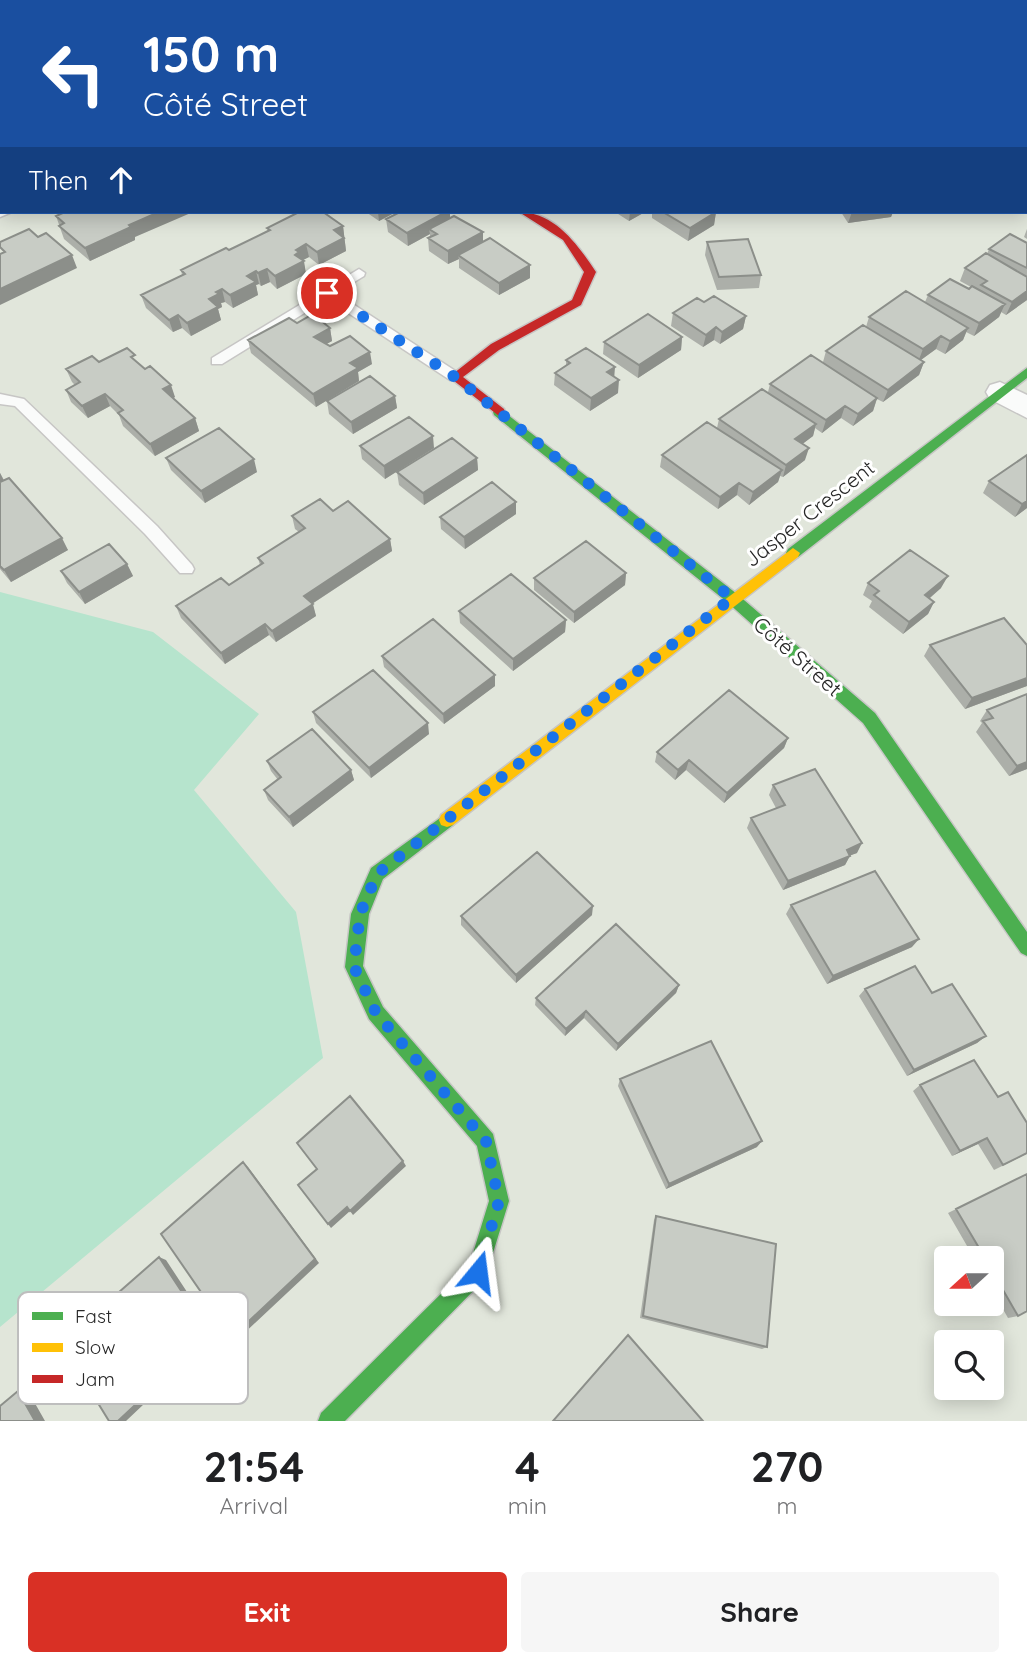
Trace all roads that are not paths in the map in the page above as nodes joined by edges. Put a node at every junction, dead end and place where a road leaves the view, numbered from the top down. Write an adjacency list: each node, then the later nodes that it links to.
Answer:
1 (527, 214): 6 (street)
2 (359, 273): 3 (lane)
3 (327, 293): 4 (lane); 6 (lane)
4 (217, 361)
5 (1027, 372): 7 (street, Jasper Crescent)
6 (455, 377): 11 (street, Côté Street)
7 (1000, 393): 9 (street); 11 (street, Jasper Crescent)
8 (0, 398): 10 (lane)
9 (1027, 408)
10 (186, 569)
11 (732, 598): 12 (street, Côté Street); 13 (street, Jasper Crescent)
12 (1027, 947)
13 (329, 1421)

